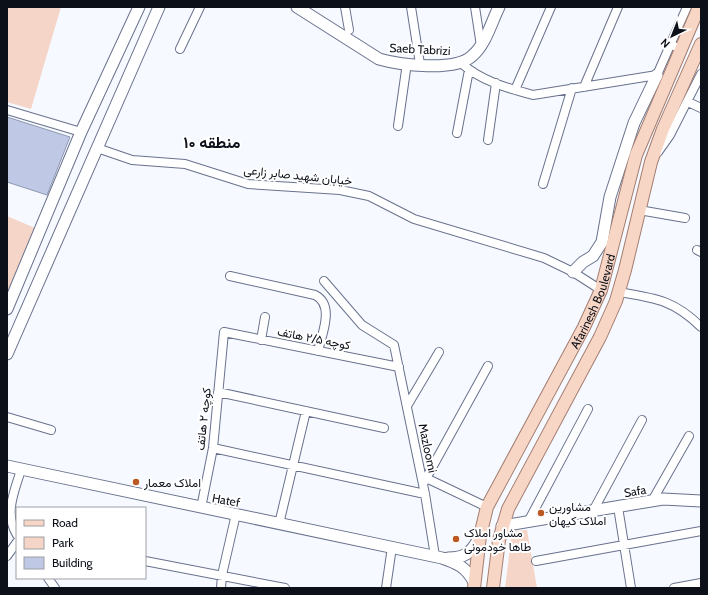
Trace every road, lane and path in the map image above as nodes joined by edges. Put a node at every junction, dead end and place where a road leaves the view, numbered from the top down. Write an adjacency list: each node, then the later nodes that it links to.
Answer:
1 (139, 7): 32 (street)
2 (159, 7): 35 (street)
3 (200, 7): 17 (street)
4 (297, 7): 19 (street, Saeb Tabrizi)
5 (345, 7): 13 (street)
6 (411, 7): 20 (street)
7 (475, 7): 16 (street)
8 (499, 7): 16 (street)
9 (550, 7): 27 (street)
10 (618, 7): 25 (street)
11 (687, 7): 14 (street)
12 (699, 7): 18 (main road, Afarinesh Boulevard)
13 (349, 30)
14 (671, 43): 18 (street); 23 (street)
15 (701, 44): 36 (main road, Afarinesh Boulevard)
16 (481, 46): 21 (street)
17 (180, 49)
18 (680, 54): 43 (main road, Afarinesh Boulevard)
19 (407, 63): 20 (street, Saeb Tabrizi); 31 (street)
20 (420, 64): 21 (street, Saeb Tabrizi)
21 (465, 66): 24 (street); 33 (street)
22 (701, 74): 28 (street)
23 (657, 75): 25 (street); 40 (street)
24 (496, 83): 27 (street); 34 (street)
25 (584, 87): 26 (street)
26 (572, 88): 27 (street); 37 (street)
27 (515, 90)
28 (688, 102): 29 (street); 36 (street)
29 (701, 108)
30 (7, 110): 32 (street)
31 (398, 126)
32 (81, 132): 45 (street)
33 (457, 133)
34 (488, 140)
35 (97, 148): 40 (street, خیابان شهید صابر زارعی); 52 (street)
36 (651, 162): 38 (main road, Afarinesh Boulevard)
37 (543, 184)
38 (638, 210): 39 (street); 44 (main road, Afarinesh Boulevard)
39 (685, 218)
40 (574, 272): 43 (street, خیابان شهید صابر زارعی)
41 (230, 276): 50 (street)
42 (324, 281): 54 (street, Mazloomi)
43 (601, 290): 72 (main road, Afarinesh Boulevard)
44 (618, 292): 47 (street); 79 (main road, Afarinesh Boulevard)
45 (7, 309)
46 (265, 317): 49 (street)
47 (701, 327)
48 (224, 332): 49 (street, کوچه ۲/۵ هاتف); 55 (street, کوچه ۲ هاتف)
49 (261, 340): 50 (street, کوچه ۲/۵ هاتف)
50 (318, 351): 54 (street, کوچه ۲/۵ هاتف)
51 (439, 352): 56 (street)
52 (7, 354)
53 (488, 366): 68 (street)
54 (399, 368): 56 (street, Mazloomi)
55 (218, 392): 58 (street); 64 (street, کوچه ۲ هاتف)
56 (407, 406): 68 (street, Mazloomi)
57 (588, 410): 77 (street)
58 (306, 411): 61 (street); 65 (street)
59 (7, 417): 62 (street)
60 (642, 420): 75 (street)
61 (384, 428)
62 (51, 430)
63 (689, 436): 70 (street)
64 (213, 448): 65 (street); 74 (street, کوچه ۲ هاتف)
65 (293, 465): 69 (street); 78 (street)
66 (7, 466): 67 (street, Hatef)
67 (20, 470): 74 (street, Hatef); 81 (street)
68 (424, 481): 69 (street, Mazloomi); 72 (street)
69 (425, 494): 87 (street, Mazloomi)
70 (652, 501): 71 (street, Safa); 73 (street, Safa)
71 (701, 501)
72 (487, 507): 82 (main road, Afarinesh Boulevard)
73 (618, 507): 75 (street, Safa); 84 (street)
74 (201, 508): 76 (street, Hatef)
75 (593, 511): 77 (street, Safa)
76 (236, 514): 78 (street, Hatef); 90 (street)
77 (528, 522): 79 (street, Safa)
78 (279, 524): 85 (street, Hatef)
79 (502, 526): 98 (main road, Afarinesh Boulevard)
80 (701, 531): 84 (street)
81 (16, 533)
82 (480, 536): 87 (street, Hatef); 93 (main road, Afarinesh Boulevard)
83 (16, 543): 86 (street)
84 (624, 544): 89 (street); 99 (street)
85 (392, 547): 87 (street, Hatef); 97 (street)
86 (7, 556)
87 (438, 557): 93 (street, Hatef)
88 (146, 561): 90 (street)
89 (536, 561)
90 (222, 575): 95 (street); 96 (street)
91 (49, 579): 94 (street)
92 (699, 584): 100 (street)
93 (474, 585)
94 (55, 588)
95 (221, 588)
96 (285, 588)
97 (386, 588)
98 (493, 588)
99 (631, 588)
100 (674, 588)

